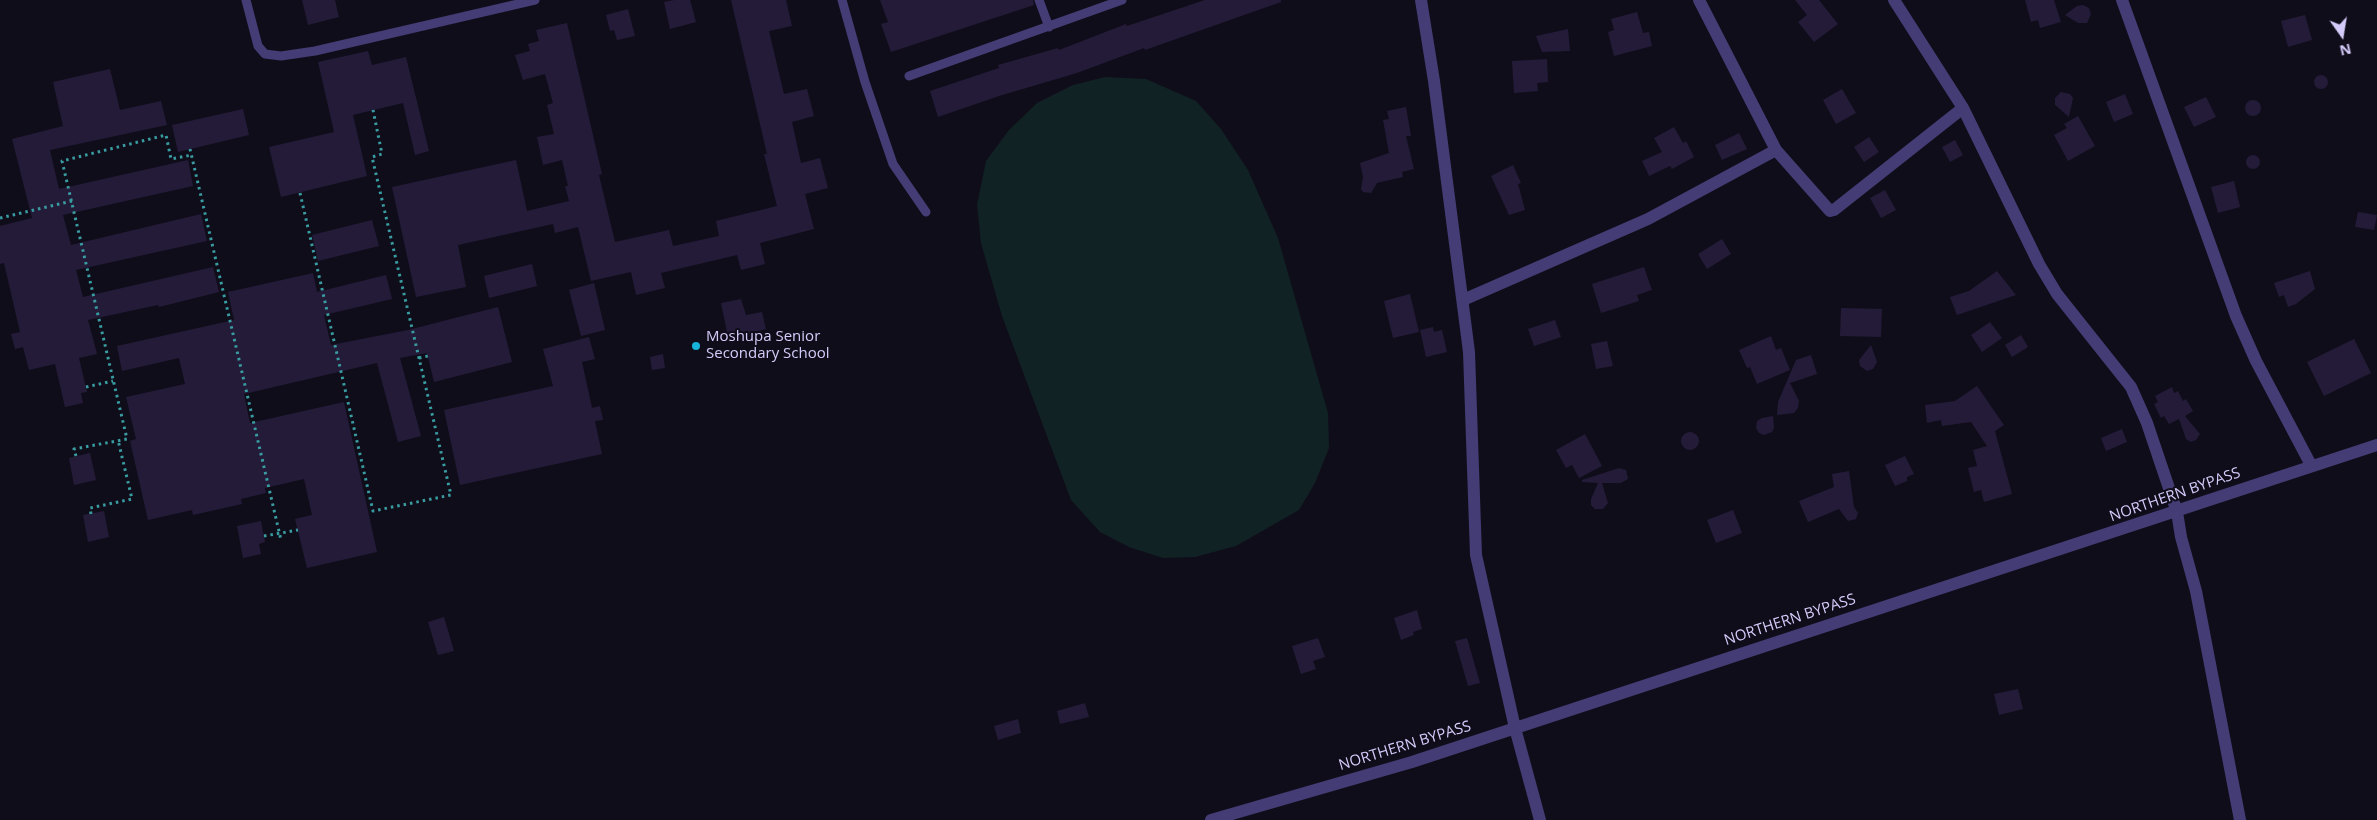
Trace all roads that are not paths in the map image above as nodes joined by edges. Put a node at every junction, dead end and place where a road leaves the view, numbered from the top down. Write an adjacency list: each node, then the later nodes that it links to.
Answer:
1 (246, 0): 2 (lane)
2 (535, 0)
3 (842, 0): 14 (lane)
4 (1039, 0): 10 (lane)
5 (1122, 0): 10 (lane)
6 (1421, 0): 15 (street)
7 (1700, 0): 13 (street)
8 (1894, 0): 12 (street)
9 (2122, 0): 17 (street)
10 (1049, 27): 11 (lane)
11 (909, 76)
12 (1963, 108): 13 (street); 18 (street)
13 (1776, 150): 15 (street)
14 (926, 212)
15 (1463, 300): 19 (street)
16 (2377, 445): 17 (street, NORTHERN BYPASS)
17 (2311, 465): 18 (street, NORTHERN BYPASS)
18 (2177, 512): 19 (street, NORTHERN BYPASS); 22 (street)
19 (1515, 728): 20 (street, NORTHERN BYPASS); 21 (street)
20 (1212, 820)
21 (1540, 820)
22 (2240, 820)

